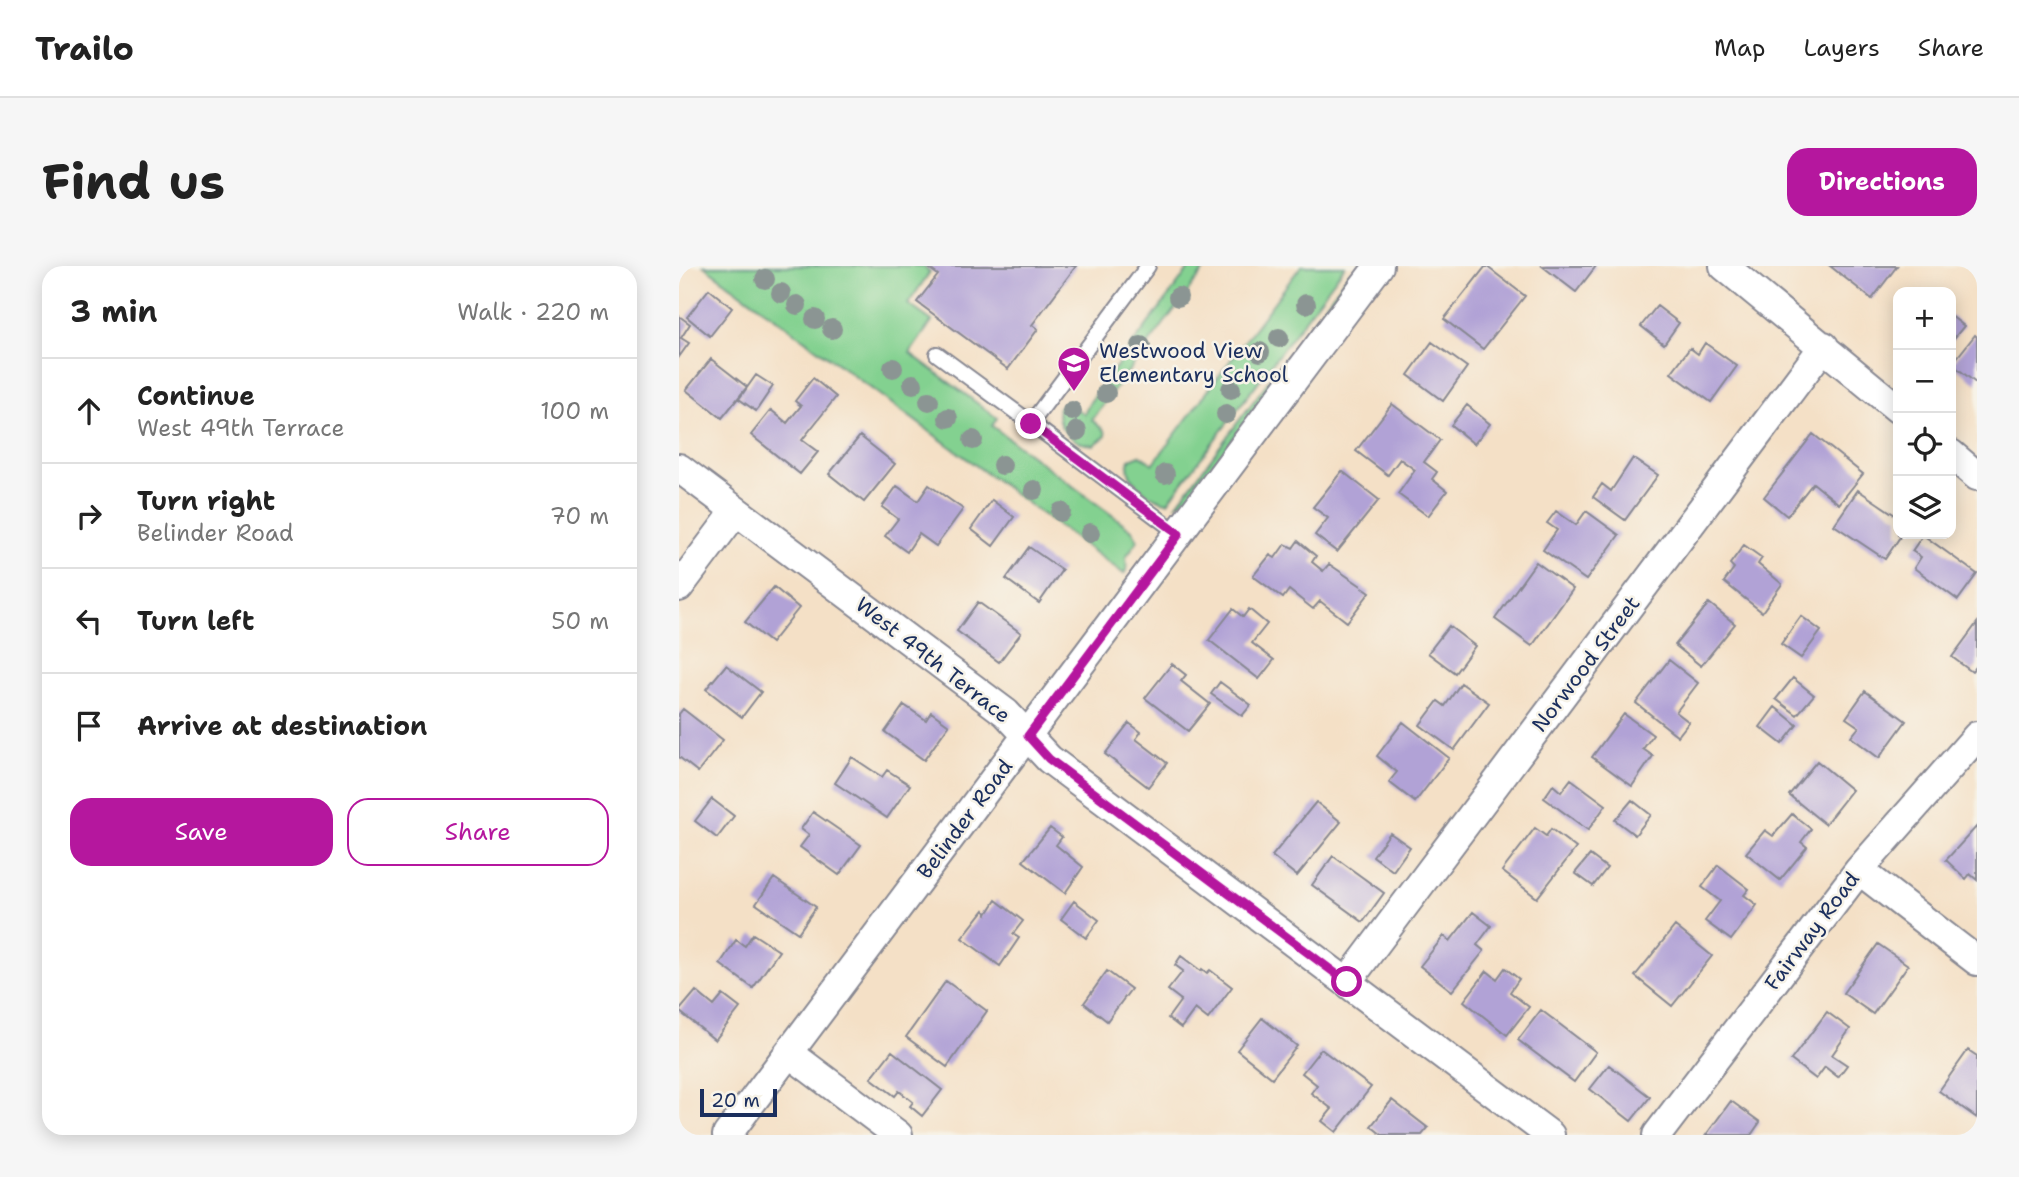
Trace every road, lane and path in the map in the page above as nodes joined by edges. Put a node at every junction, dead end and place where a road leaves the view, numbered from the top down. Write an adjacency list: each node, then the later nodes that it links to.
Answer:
1 (1148, 266): 7 (lane)
2 (1379, 266): 12 (street, Belinder Road)
3 (1724, 266): 4 (street)
4 (1824, 346): 6 (street); 18 (street, Norwood Street)
5 (937, 354): 7 (lane)
6 (1893, 405)
7 (1031, 424): 12 (lane)
8 (1956, 458): 10 (street)
9 (679, 468): 11 (street, West 49th Terrace)
10 (1977, 476)
11 (736, 511): 13 (street); 14 (street, West 49th Terrace)
12 (1179, 534): 14 (street, Belinder Road)
13 (679, 587)
14 (1028, 736): 18 (street, West 49th Terrace); 19 (street, Belinder Road)
15 (1977, 736): 16 (street, Fairway Road)
16 (1859, 870): 17 (street); 23 (street, Fairway Road)
17 (1977, 961)
18 (1347, 982): 22 (street, West 49th Terrace)
19 (789, 1053): 20 (street, Belinder Road); 21 (street)
20 (727, 1135)
21 (898, 1135)
22 (1551, 1135)
23 (1657, 1135)

